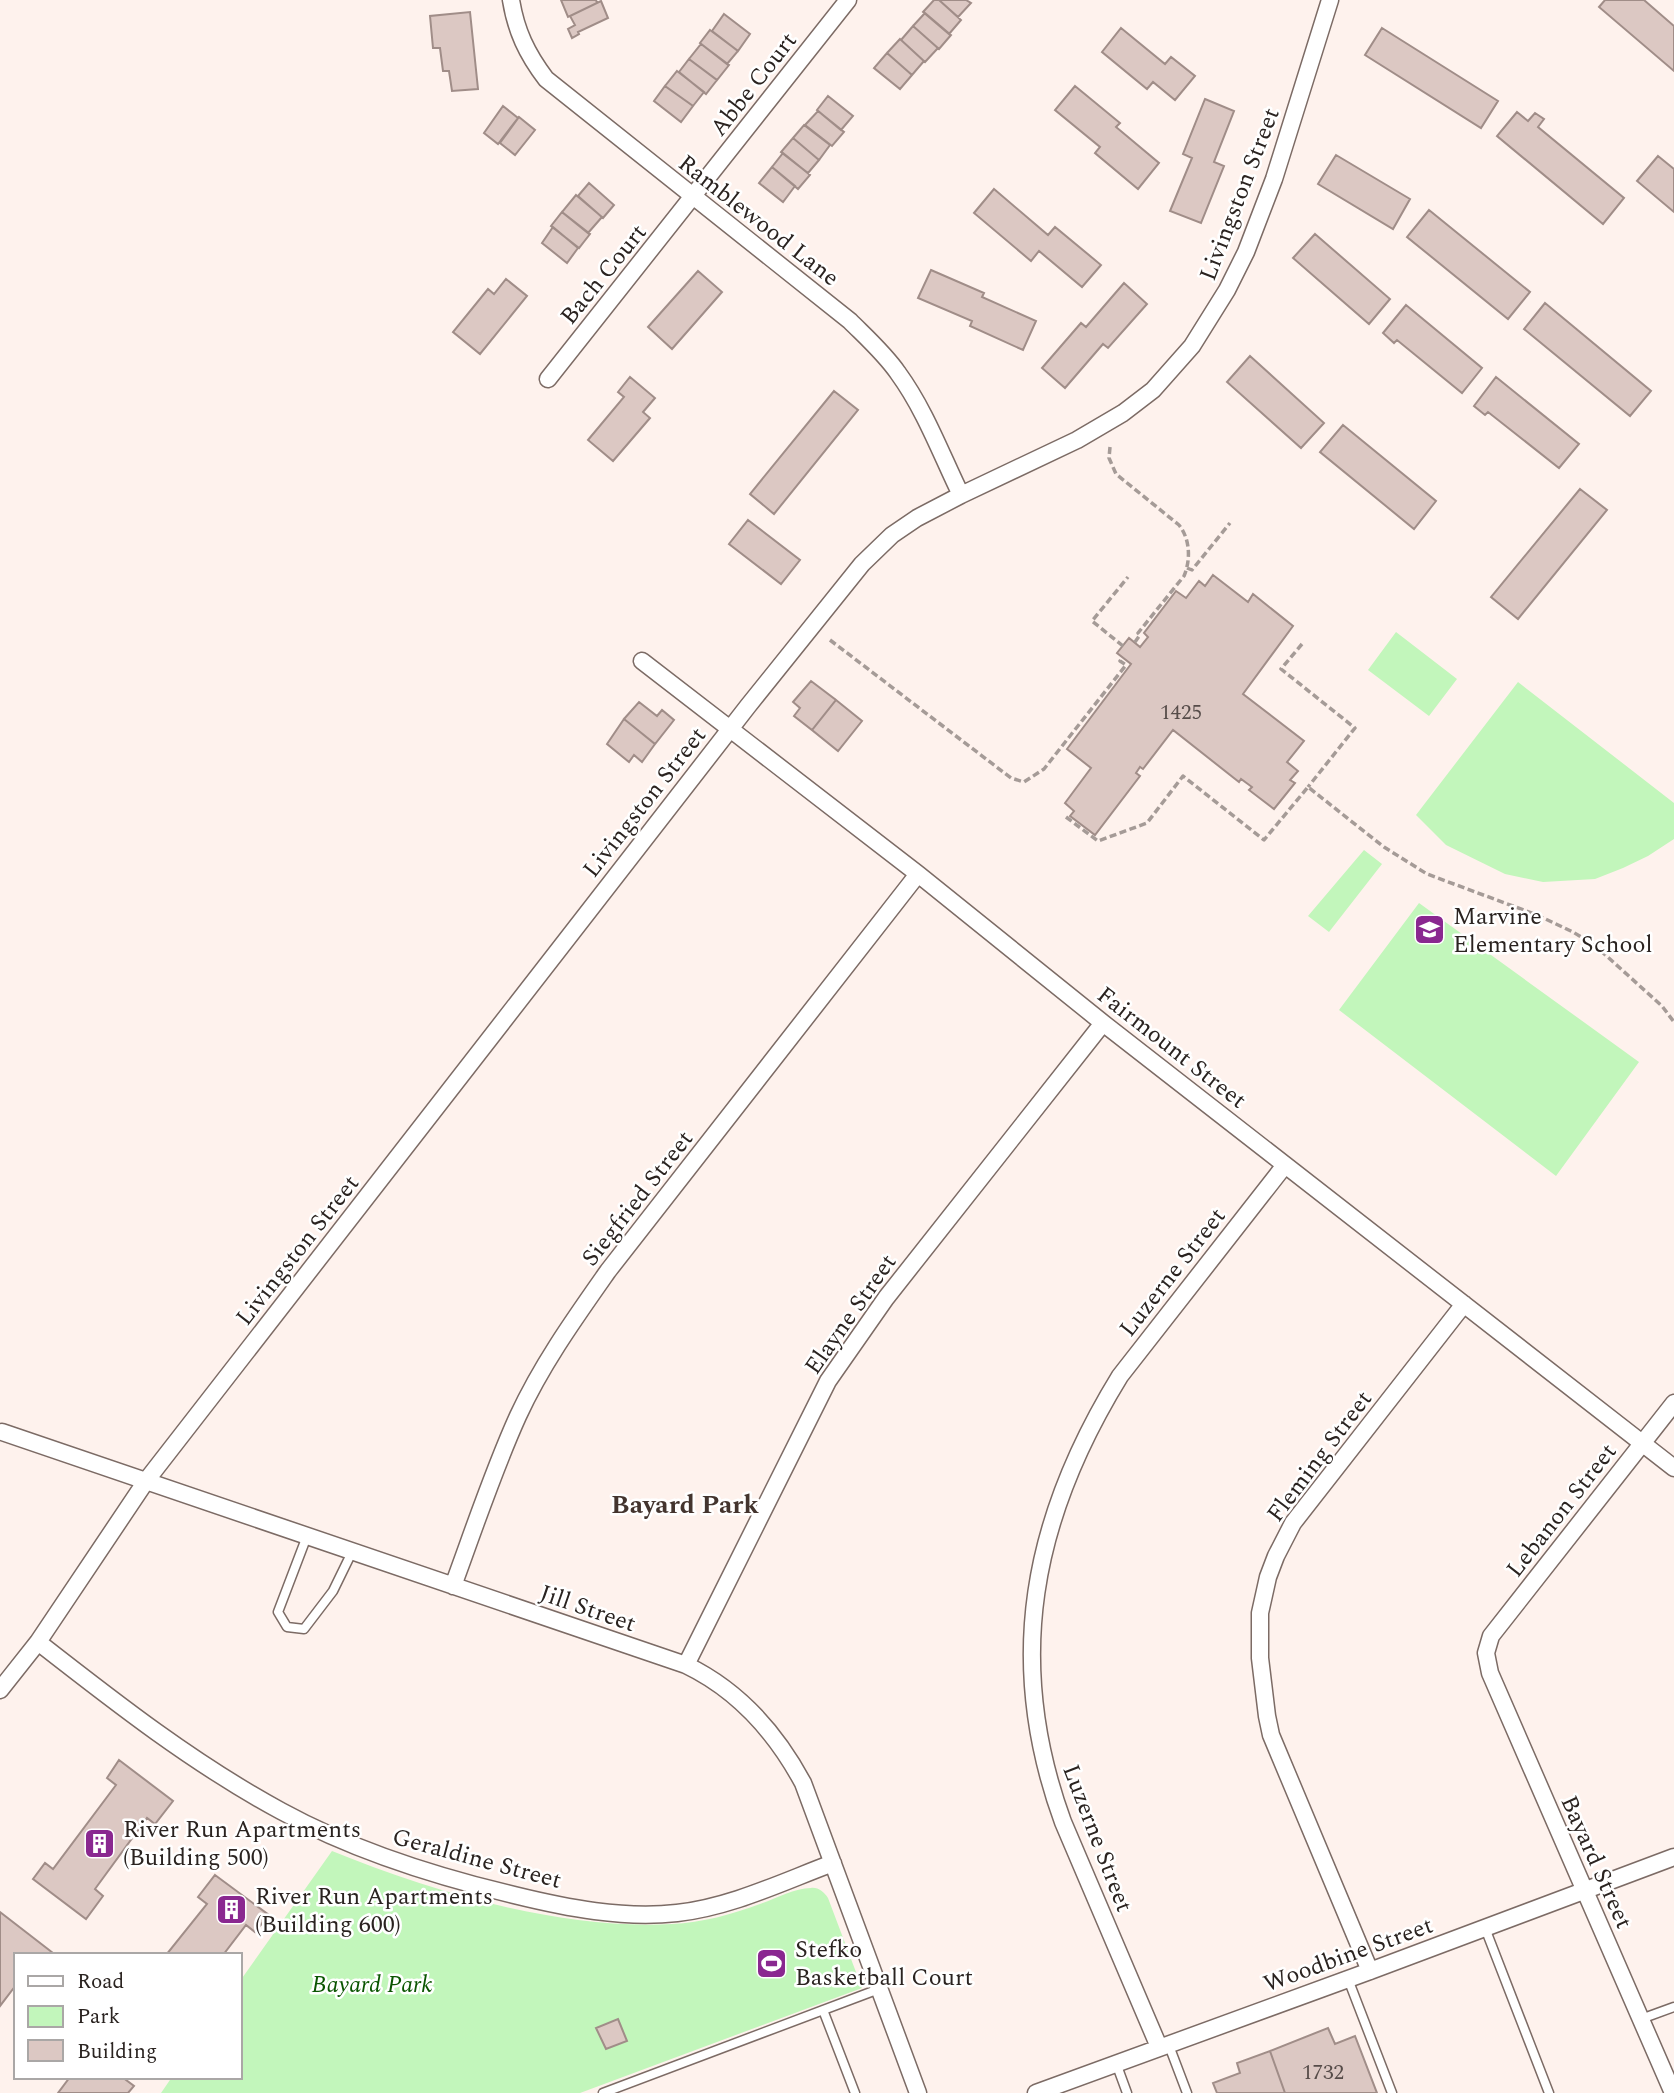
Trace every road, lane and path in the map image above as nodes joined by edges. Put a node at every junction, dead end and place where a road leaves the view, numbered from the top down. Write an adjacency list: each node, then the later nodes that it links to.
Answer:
1 (511, 0): 4 (street, Ramblewood Lane)
2 (848, 0): 4 (street, Abbe Court)
3 (1330, 0): 7 (street, Livingston Street)
4 (693, 197): 5 (street, Bach Court); 7 (street, Ramblewood Lane)
5 (548, 379)
6 (1110, 447): 9 (path)
7 (961, 495): 17 (street, Livingston Street)
8 (1230, 523): 9 (path)
9 (1187, 568): 12 (path)
10 (1128, 577): 14 (path)
11 (830, 640): 15 (path)
12 (1135, 642)
13 (1302, 644): 18 (path)
14 (1123, 646)
15 (1123, 657)
16 (642, 661): 17 (street, Fairmount Street)
17 (730, 729): 20 (street, Fairmount Street); 31 (street, Livingston Street)
18 (1308, 787): 19 (path); 21 (path)
19 (1066, 817)
20 (918, 874): 24 (street, Fairmount Street); 34 (street, Siegfried Street)
21 (1662, 1006): 22 (path); 23 (path)
22 (1674, 1015)
23 (1674, 1022)
24 (1103, 1023): 25 (street, Fairmount Street); 37 (street, Elayne Street)
25 (1285, 1165): 26 (street, Fairmount Street); 49 (street, Luzerne Street)
26 (1464, 1304): 29 (street, Fairmount Street); 43 (street, Fleming Street)
27 (1674, 1403): 29 (street, Lebanon Street)
28 (2, 1432): 31 (street, Jill Street)
29 (1642, 1444): 30 (street, Fairmount Street); 36 (street, Lebanon Street)
30 (1674, 1468)
31 (146, 1481): 32 (street, Jill Street); 35 (street, Livingston Street)
32 (307, 1536): 33 (street, Jill Street); 33 (lane)
33 (353, 1550): 34 (street, Jill Street)
34 (453, 1586): 37 (street, Jill Street)
35 (38, 1642): 38 (street, Livingston Street); 40 (street, Geraldine Street)
36 (1486, 1647): 41 (street, Bayard Street)
37 (686, 1665): 40 (street, Jill Street)
38 (0, 1690)
39 (1674, 1857): 41 (street, Woodbine Street)
40 (833, 1863): 45 (street, Jill Street)
41 (1584, 1890): 42 (street, Woodbine Street); 48 (street, Bayard Street)
42 (1485, 1928): 43 (street, Woodbine Street); 58 (lane)
43 (1370, 1971): 44 (street, Woodbine Street)
44 (1348, 1979): 49 (street, Woodbine Street); 57 (lane)
45 (879, 1989): 47 (lane); 53 (street, Jill Street)
46 (1674, 2007): 48 (lane)
47 (823, 2010): 51 (lane); 52 (lane)
48 (1641, 2019): 59 (street, Bayard Street)
49 (1163, 2045): 50 (street, Woodbine Street); 56 (lane)
50 (1116, 2063): 54 (street, Woodbine Street); 55 (lane)
51 (603, 2093)
52 (855, 2093)
53 (918, 2093)
54 (1036, 2093)
55 (1127, 2093)
56 (1187, 2093)
57 (1392, 2093)
58 (1549, 2093)
59 (1673, 2093)

